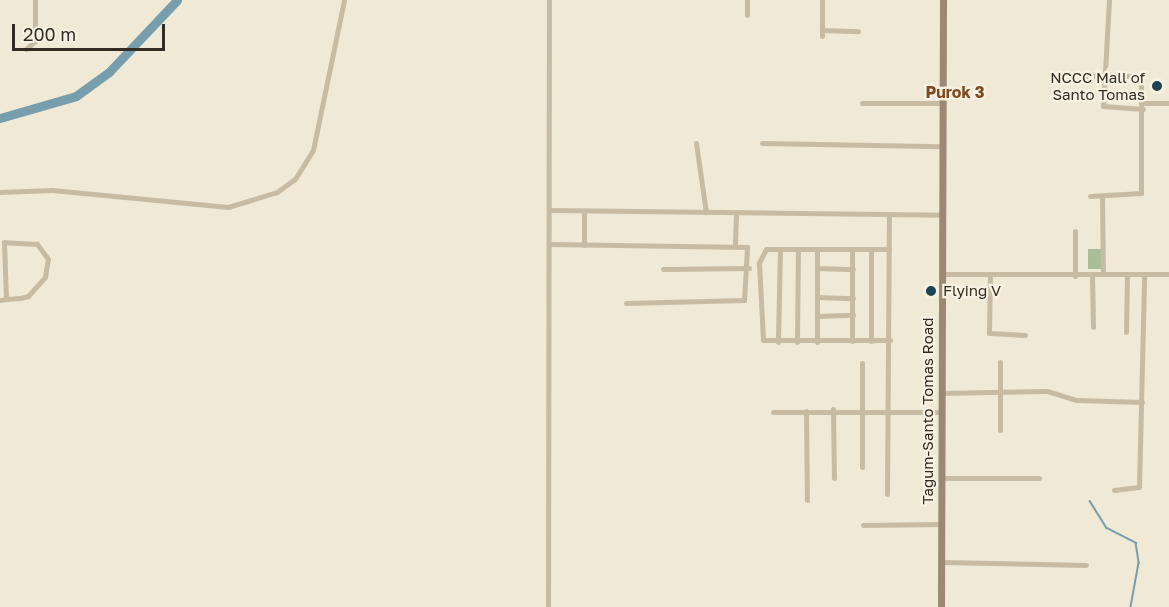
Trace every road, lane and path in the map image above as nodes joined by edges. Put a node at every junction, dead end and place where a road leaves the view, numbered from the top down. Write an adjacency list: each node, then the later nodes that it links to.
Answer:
1 (36, 0): 10 (street)
2 (344, 0): 20 (street)
3 (549, 0): 23 (street)
4 (747, 0): 8 (street)
5 (822, 0): 9 (street)
6 (943, 0): 14 (main road, Tagum-Santo Tomas Road)
7 (1109, 0): 12 (street)
8 (747, 15)
9 (858, 31)
10 (26, 49)
11 (1080, 76): 12 (street)
12 (1106, 76): 16 (street); 16 (street)
13 (862, 103): 14 (street)
14 (942, 103): 19 (main road, Tagum-Santo Tomas Road)
15 (1169, 103): 16 (street)
16 (1143, 106): 22 (street)
17 (696, 143): 25 (street)
18 (762, 143): 19 (street)
19 (942, 146): 28 (main road, Tagum-Santo Tomas Road)
20 (0, 192)
21 (1090, 196): 22 (street)
22 (1102, 196): 45 (street)
23 (549, 210): 24 (street); 31 (street)
24 (584, 212): 25 (street); 33 (street)
25 (706, 212): 26 (street)
26 (736, 212): 27 (street); 32 (street)
27 (889, 214): 28 (street); 37 (street)
28 (942, 215): 44 (main road, Tagum-Santo Tomas Road)
29 (1075, 231): 51 (street)
30 (2, 242): 54 (street); 54 (street)
31 (550, 244): 33 (street); 90 (street)
32 (735, 244): 33 (street); 40 (street)
33 (584, 245)
34 (780, 249): 35 (street); 64 (street); 64 (street)
35 (798, 249): 36 (street); 65 (street)
36 (817, 249): 38 (street); 41 (street)
37 (889, 249): 39 (street); 61 (street)
38 (852, 250): 39 (street); 43 (street)
39 (870, 250): 63 (street)
40 (748, 268): 42 (street); 55 (street)
41 (817, 268): 43 (street); 52 (street)
42 (663, 269)
43 (853, 269): 53 (street)
44 (942, 274): 47 (street); 69 (main road, Tagum-Santo Tomas Road)
45 (1103, 274): 48 (street); 49 (street)
46 (1169, 274): 50 (street)
47 (990, 275): 51 (street); 60 (street)
48 (1092, 275): 51 (street); 58 (street)
49 (1127, 275): 50 (street); 59 (street)
50 (1144, 275): 71 (street)
51 (1075, 276)
52 (817, 297): 53 (street); 57 (street)
53 (853, 298): 56 (street)
54 (3, 300)
55 (626, 303)
56 (853, 315): 57 (street); 62 (street)
57 (817, 316): 66 (street)
58 (1093, 327)
59 (1126, 332)
60 (1025, 335)
61 (890, 340): 63 (street); 74 (street)
62 (852, 341): 63 (street); 66 (street)
63 (871, 341)
64 (778, 342): 65 (street)
65 (797, 342): 66 (street)
66 (817, 342)
67 (1000, 362): 70 (street)
68 (862, 363): 73 (street)
69 (941, 393): 70 (street); 77 (main road, Tagum-Santo Tomas Road)
70 (1000, 393): 71 (street); 78 (street)
71 (1142, 402): 83 (street)
72 (833, 409): 73 (street); 75 (street); 80 (street)
73 (862, 409): 74 (street); 79 (street)
74 (887, 410): 77 (street); 84 (street)
75 (806, 411): 76 (street); 85 (street)
76 (773, 412)
77 (941, 412): 81 (main road, Tagum-Santo Tomas Road)
78 (1000, 430)
79 (862, 467)
80 (834, 478)
81 (941, 478): 82 (street); 86 (main road, Tagum-Santo Tomas Road)
82 (1039, 478)
83 (1113, 490)
84 (887, 494)
85 (807, 500)
86 (941, 524): 87 (street); 88 (main road, Tagum-Santo Tomas Road)
87 (863, 525)
88 (941, 562): 89 (street); 91 (main road, Tagum-Santo Tomas Road)
89 (1086, 565)
90 (548, 607)
91 (941, 607)

